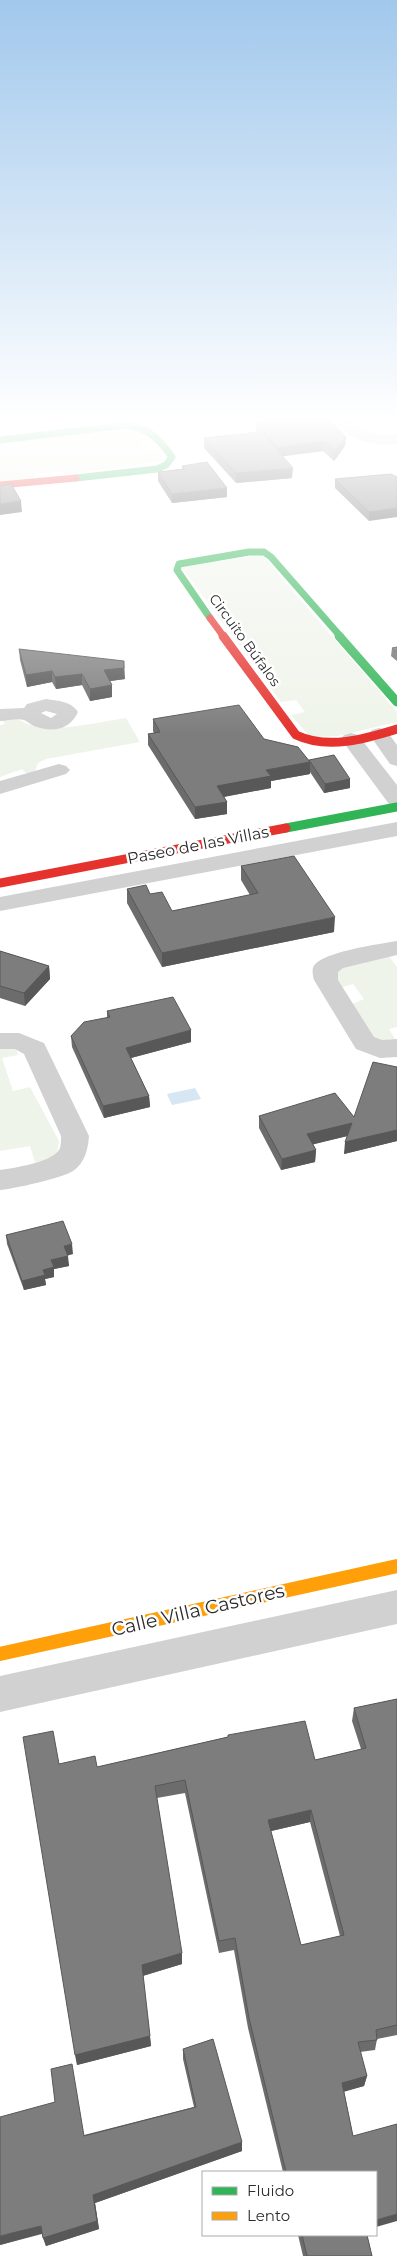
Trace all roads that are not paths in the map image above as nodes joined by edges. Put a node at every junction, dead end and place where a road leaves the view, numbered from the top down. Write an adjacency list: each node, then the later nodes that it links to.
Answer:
1 (397, 702): 5 (street, Circuito Búfalos)
2 (30, 714): 3 (street)
3 (0, 715)
4 (388, 732): 5 (street, Circuito Búfalos); 6 (street)
5 (351, 739): 7 (street)
6 (397, 761): 7 (street)
7 (372, 767): 10 (street)
8 (59, 770): 9 (street)
9 (0, 788)
10 (397, 799)
11 (397, 807): 13 (street, Paseo de las Villas)
12 (397, 829): 14 (street, Paseo de las Villas)
13 (0, 883)
14 (0, 904)
15 (397, 948): 17 (street)
16 (0, 1041): 18 (street)
17 (397, 1048)
18 (0, 1180)
19 (397, 1566): 21 (street, Calle Villa Castores)
20 (397, 1607): 22 (street)
21 (0, 1654)
22 (0, 1694)

